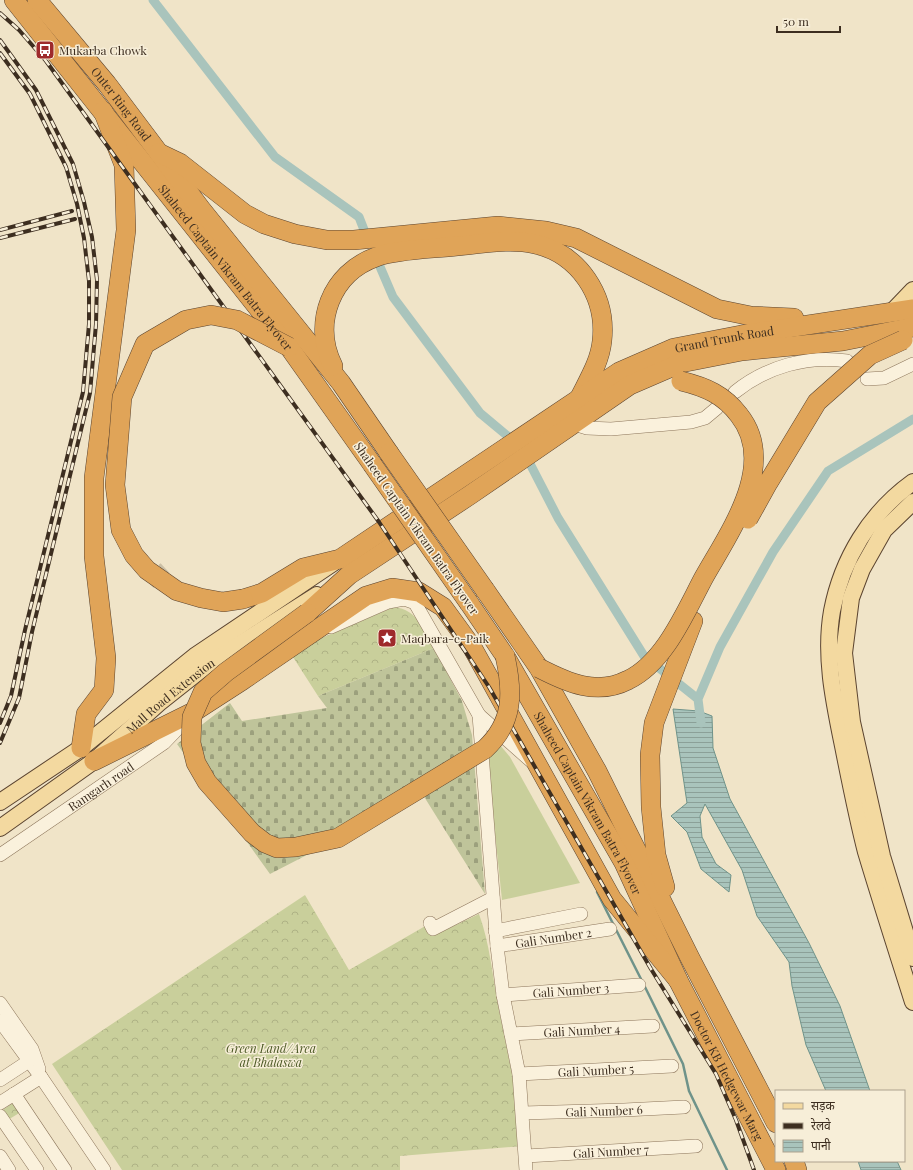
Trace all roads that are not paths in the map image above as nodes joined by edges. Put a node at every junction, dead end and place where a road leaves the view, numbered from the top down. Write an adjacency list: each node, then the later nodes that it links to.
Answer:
1 (14, 0): 3 (highway, Outer Ring Road)
2 (37, 0): 4 (highway, Outer Ring Road)
3 (103, 111): 5 (highway, Shaheed Captain Vikram Batra Flyover); 31 (highway)
4 (159, 153): 5 (highway, Shaheed Captain Vikram Batra Flyover); 6 (highway)
5 (194, 214): 12 (highway, Shaheed Captain Vikram Batra Flyover); 17 (highway, Shaheed Captain Vikram Batra Flyover)
6 (446, 239): 10 (highway); 17 (highway); 19 (highway)
7 (913, 290): 9 (main road)
8 (913, 310): 9 (highway, Grand Trunk Road)
9 (891, 313): 10 (highway, Grand Trunk Road)
10 (842, 320): 19 (highway, Grand Trunk Road)
11 (910, 334): 16 (highway, Grand Trunk Road); 44 (highway, bridge)
12 (289, 347): 24 (highway, bridge); 27 (highway, Shaheed Captain Vikram Batra Flyover, bridge)
13 (847, 361): 18 (street)
14 (913, 364): 15 (street)
15 (867, 379)
16 (641, 381): 21 (highway, Grand Trunk Road); 28 (highway, bridge)
17 (341, 383): 28 (highway, Shaheed Captain Vikram Batra Flyover, bridge)
18 (735, 392)
19 (577, 401): 21 (highway, Grand Trunk Road)
20 (717, 408): 21 (street)
21 (563, 424): 24 (highway); 25 (highway)
22 (913, 482): 49 (main road)
23 (913, 502): 45 (main road)
24 (340, 559): 31 (main road, Mall Road Extension)
25 (349, 575): 27 (highway, bridge); 32 (main road, Mall Road Extension)
26 (295, 643): 29 (highway); 30 (street); 33 (highway)
27 (505, 656): 37 (highway, Shaheed Captain Vikram Batra Flyover, bridge)
28 (539, 668): 37 (highway, Shaheed Captain Vikram Batra Flyover)
29 (195, 711): 32 (highway); 36 (street, Ramgarh road)
30 (479, 715): 33 (street); 38 (street)
31 (81, 748): 34 (main road, Mall Road Extension)
32 (94, 761): 35 (main road, Mall Road Extension)
33 (541, 770): 46 (highway)
34 (1, 801)
35 (0, 828)
36 (0, 855)
37 (630, 857): 44 (highway, Shaheed Captain Vikram Batra Flyover); 46 (highway, Shaheed Captain Vikram Batra Flyover)
38 (493, 898): 40 (street); 42 (street)
39 (581, 914): 42 (street)
40 (430, 923)
41 (610, 930): 43 (street, Gali Number 2)
42 (495, 931): 43 (street)
43 (497, 946): 48 (street)
44 (690, 958): 64 (highway, Doctor KB Hedgewar Marg)
45 (913, 958)
46 (678, 980): 73 (highway, Doctor KB Hedgewar Marg)
47 (639, 985): 48 (street, Gali Number 3)
48 (503, 995): 53 (street)
49 (913, 1002)
50 (0, 1003): 51 (street)
51 (4, 1023): 54 (street); 57 (street)
52 (653, 1026): 53 (street, Gali Number 4)
53 (512, 1034): 56 (street)
54 (29, 1061): 57 (street); 58 (street)
55 (672, 1066): 56 (street, Gali Number 5)
56 (519, 1074): 62 (street)
57 (41, 1077): 59 (street); 71 (street)
58 (0, 1080)
59 (14, 1094): 60 (street); 70 (street)
60 (0, 1103)
61 (684, 1107): 62 (street, Gali Number 6)
62 (523, 1113): 67 (street)
63 (0, 1116): 69 (street)
64 (775, 1121)
65 (696, 1146): 67 (street, Gali Number 7)
66 (0, 1156): 68 (street)
67 (526, 1156): 72 (street)
68 (9, 1170)
69 (37, 1170)
70 (65, 1170)
71 (104, 1170)
72 (526, 1170)
73 (776, 1170)

